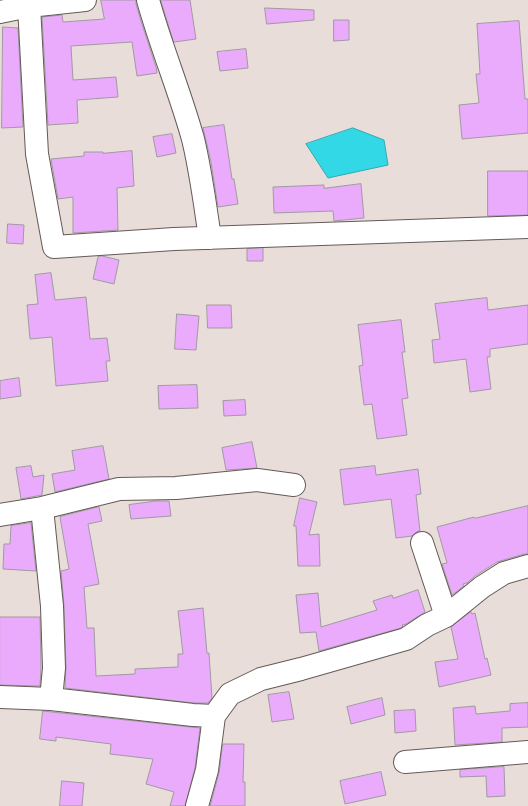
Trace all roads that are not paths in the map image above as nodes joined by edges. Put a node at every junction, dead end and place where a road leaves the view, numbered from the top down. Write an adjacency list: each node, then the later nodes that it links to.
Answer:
1 (85, 0): 3 (street)
2 (148, 0): 6 (street)
3 (29, 6): 4 (street); 6 (street)
4 (0, 12)
5 (528, 227): 6 (street)
6 (210, 238)
7 (294, 485): 8 (street)
8 (42, 508): 9 (street); 14 (street)
9 (0, 515)
10 (422, 542): 12 (street)
11 (528, 566): 12 (street)
12 (446, 616): 15 (street)
13 (0, 697): 14 (street)
14 (51, 699): 15 (street)
15 (214, 716): 18 (street)
16 (528, 752): 17 (street)
17 (405, 762)
18 (197, 806)

